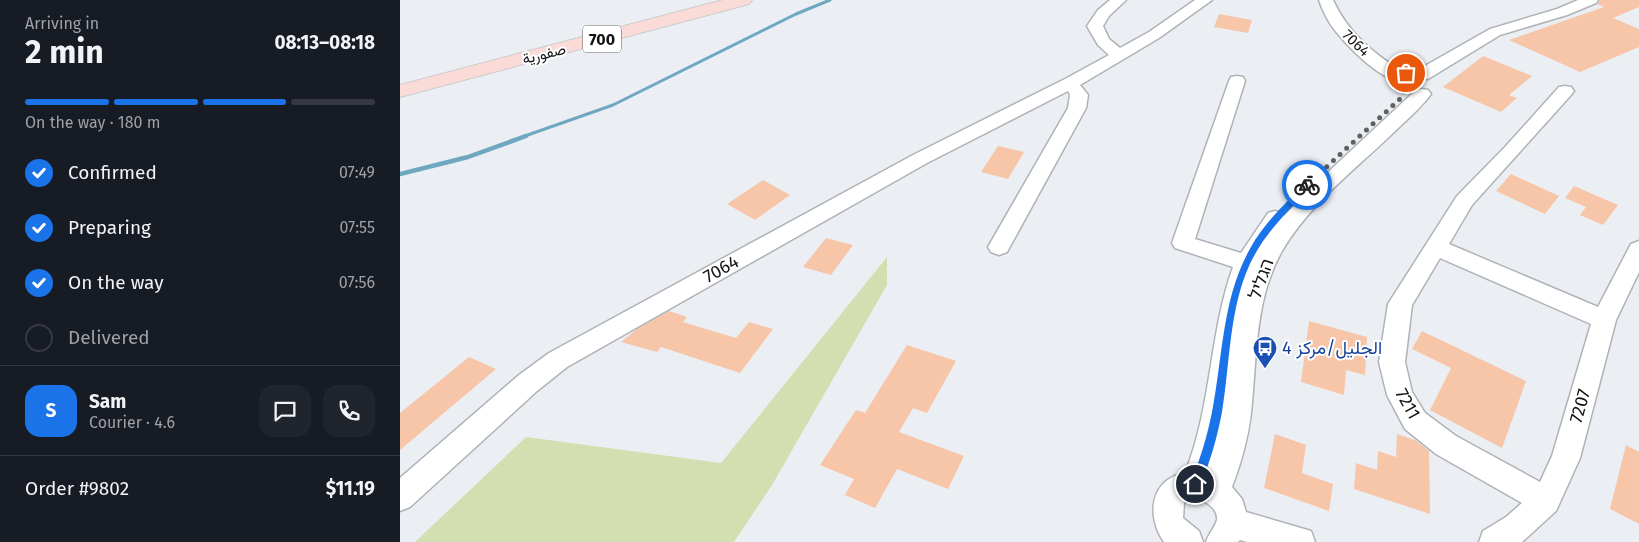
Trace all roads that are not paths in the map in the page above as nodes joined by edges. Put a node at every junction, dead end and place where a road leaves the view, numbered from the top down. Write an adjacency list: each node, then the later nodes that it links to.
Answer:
1 (743, 0): 7 (main road, صفورية / 700)
2 (1118, 0): 6 (street)
3 (1205, 0): 6 (street, 7064)
4 (1326, 0): 10 (street, 7064)
5 (1591, 0): 10 (street, הגליל)
6 (1119, 55): 9 (street, 7064)
7 (460, 74): 11 (main road, 700); 12 (main road, 700)
8 (1237, 81): 17 (street)
9 (1070, 83): 14 (street); 20 (street, 7064)
10 (1416, 83): 17 (street, הגליל); 19 (street, הגליל)
11 (400, 87)
12 (400, 91)
13 (1565, 91): 15 (street, 7211)
14 (999, 247)
15 (1436, 247): 18 (street); 21 (street, 7211)
16 (1639, 249): 18 (street, 7207)
17 (1247, 263): 19 (street, הגליל)
18 (1604, 320): 21 (street, 7207)
19 (1206, 488): 22 (street); 23 (street)
20 (400, 497)
21 (1546, 501): 25 (street, 7207)
22 (1227, 532): 24 (street)
23 (1186, 541)
24 (1300, 542)
25 (1494, 542)

